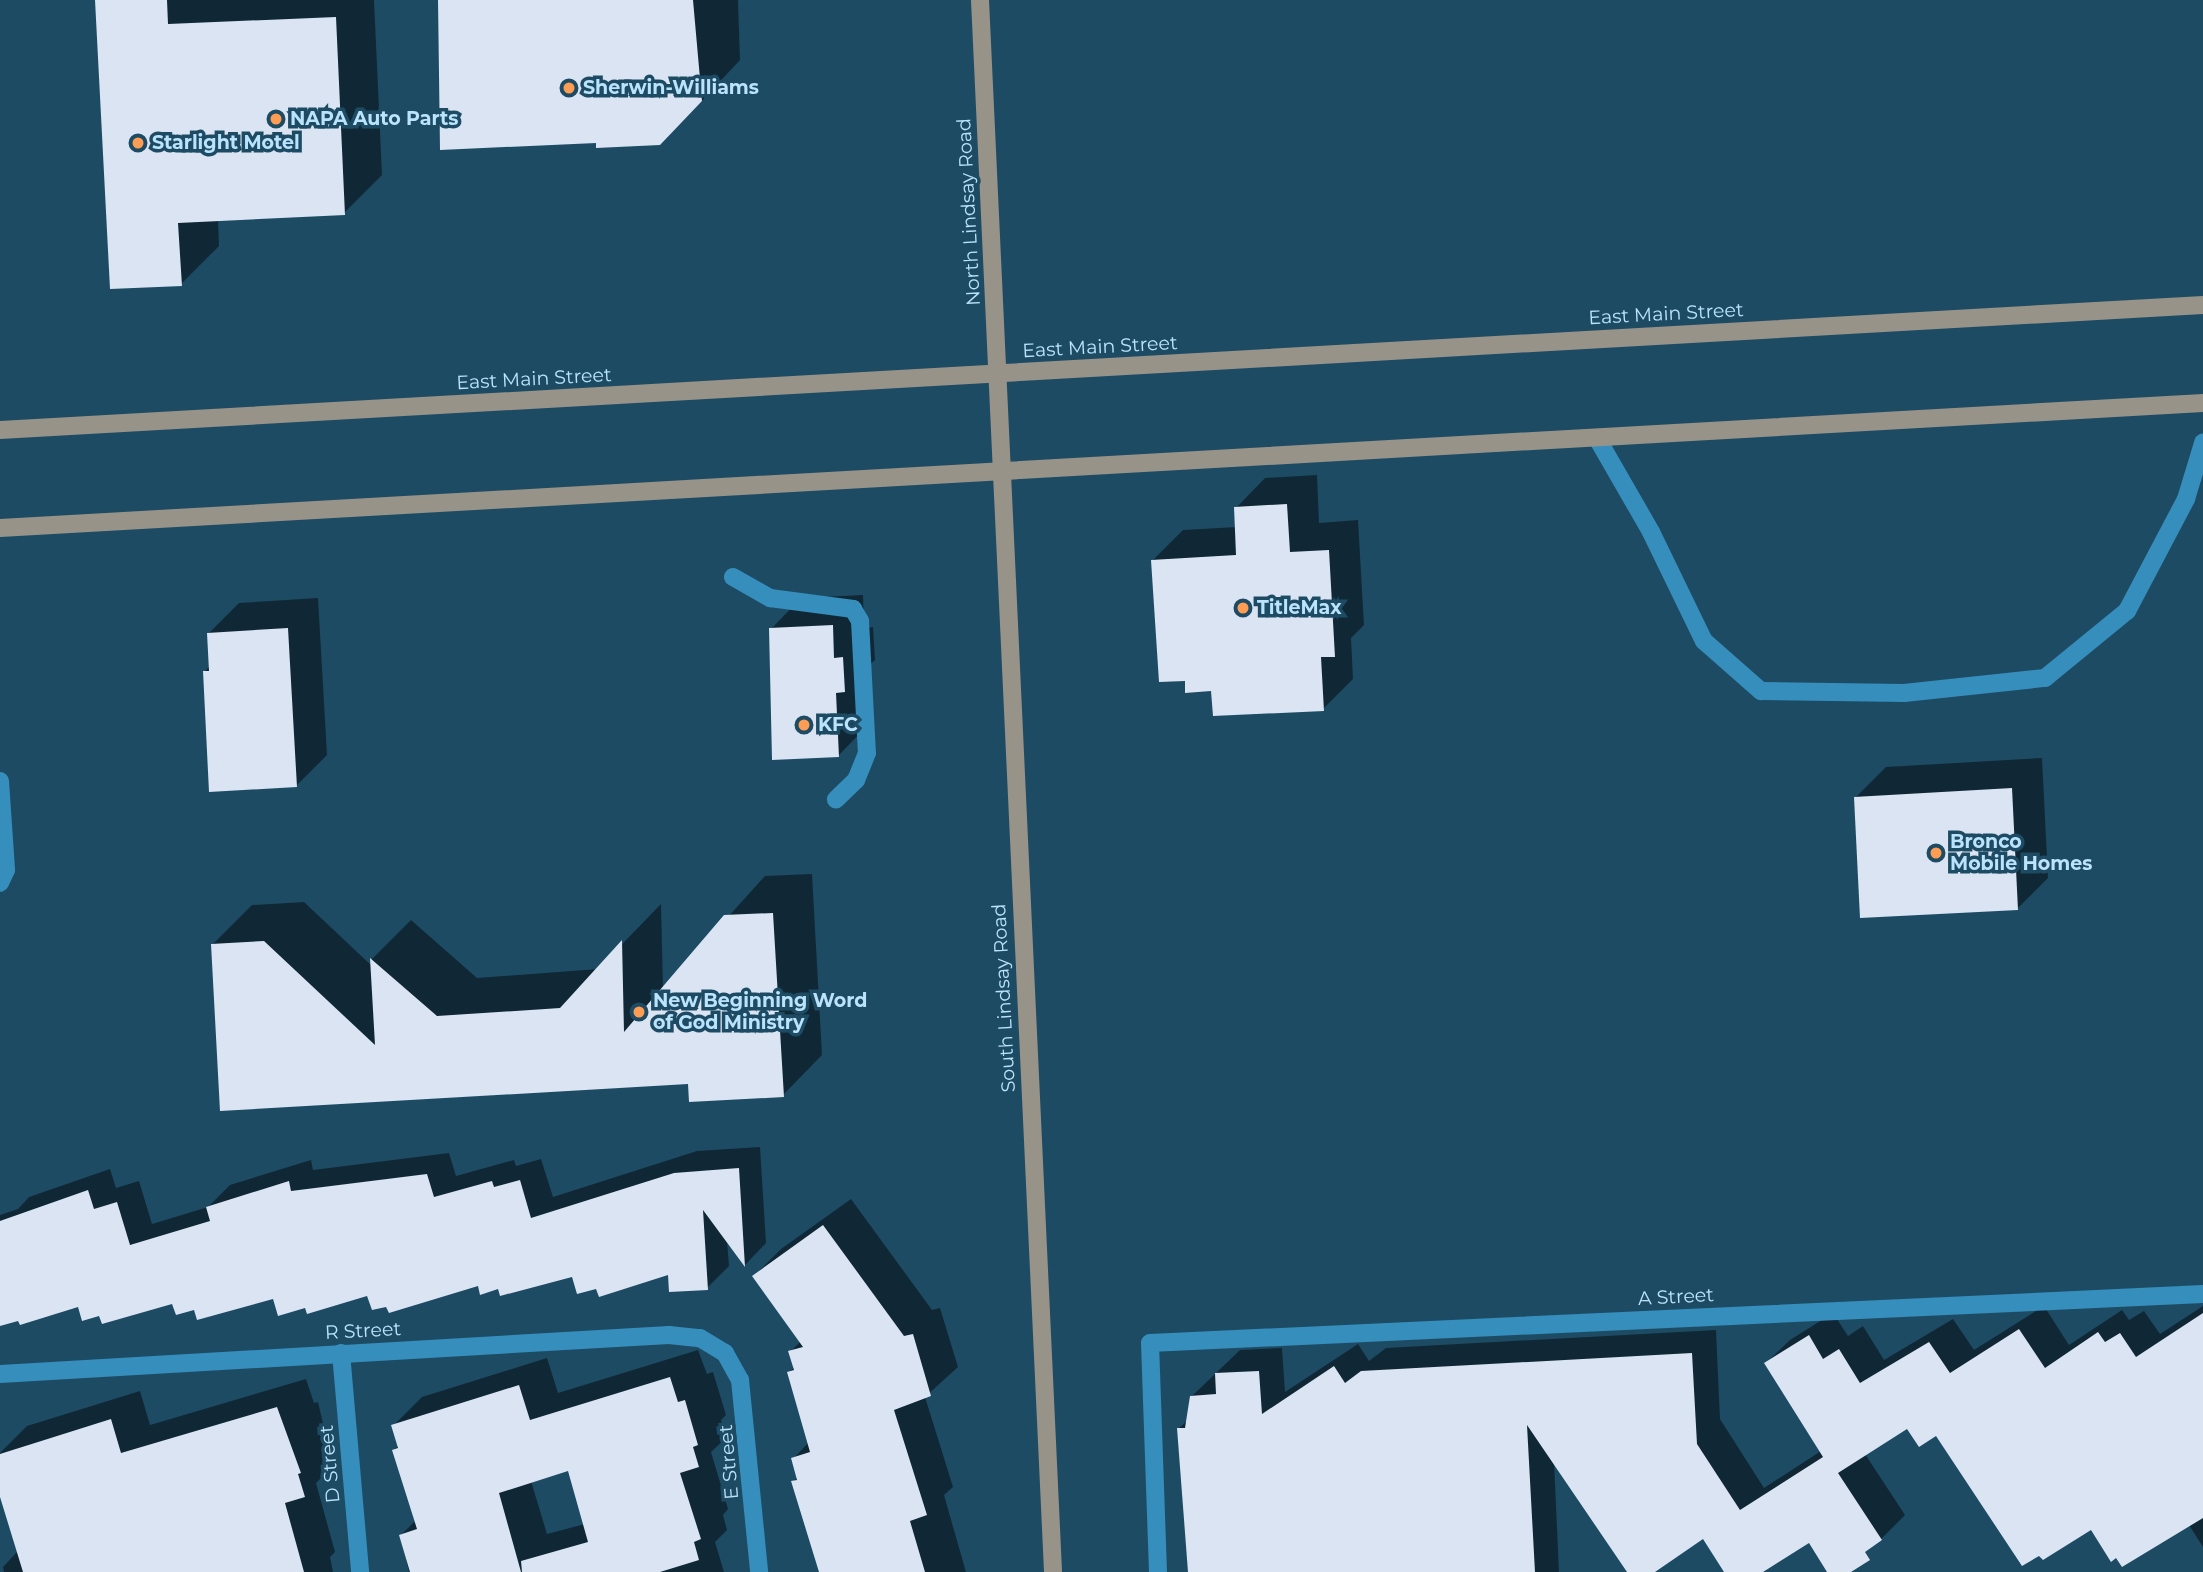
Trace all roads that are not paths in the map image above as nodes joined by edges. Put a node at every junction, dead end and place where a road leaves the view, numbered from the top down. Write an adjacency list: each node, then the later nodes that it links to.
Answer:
1 (980, 0): 3 (main road, North Lindsay Road)
2 (2203, 305): 3 (main road, East Main Street)
3 (997, 374): 5 (main road, North Lindsay Road); 6 (main road, East Main Street)
4 (2203, 403): 7 (main road)
5 (998, 422): 9 (main road, South Lindsay Road)
6 (0, 430)
7 (1597, 438): 8 (lane); 9 (main road)
8 (2203, 443)
9 (1000, 473): 10 (main road); 21 (main road, South Lindsay Road)
10 (0, 528)
11 (733, 577): 13 (lane)
12 (0, 781): 14 (lane)
13 (836, 799)
14 (0, 883)
15 (2203, 1294): 22 (lane, A Street)
16 (341, 1353): 17 (lane, R Street); 18 (lane, R Street); 19 (lane, D Street)
17 (725, 1353): 20 (lane, E Street)
18 (0, 1374)
19 (360, 1572)
20 (759, 1572)
21 (1053, 1572)
22 (1158, 1572)

